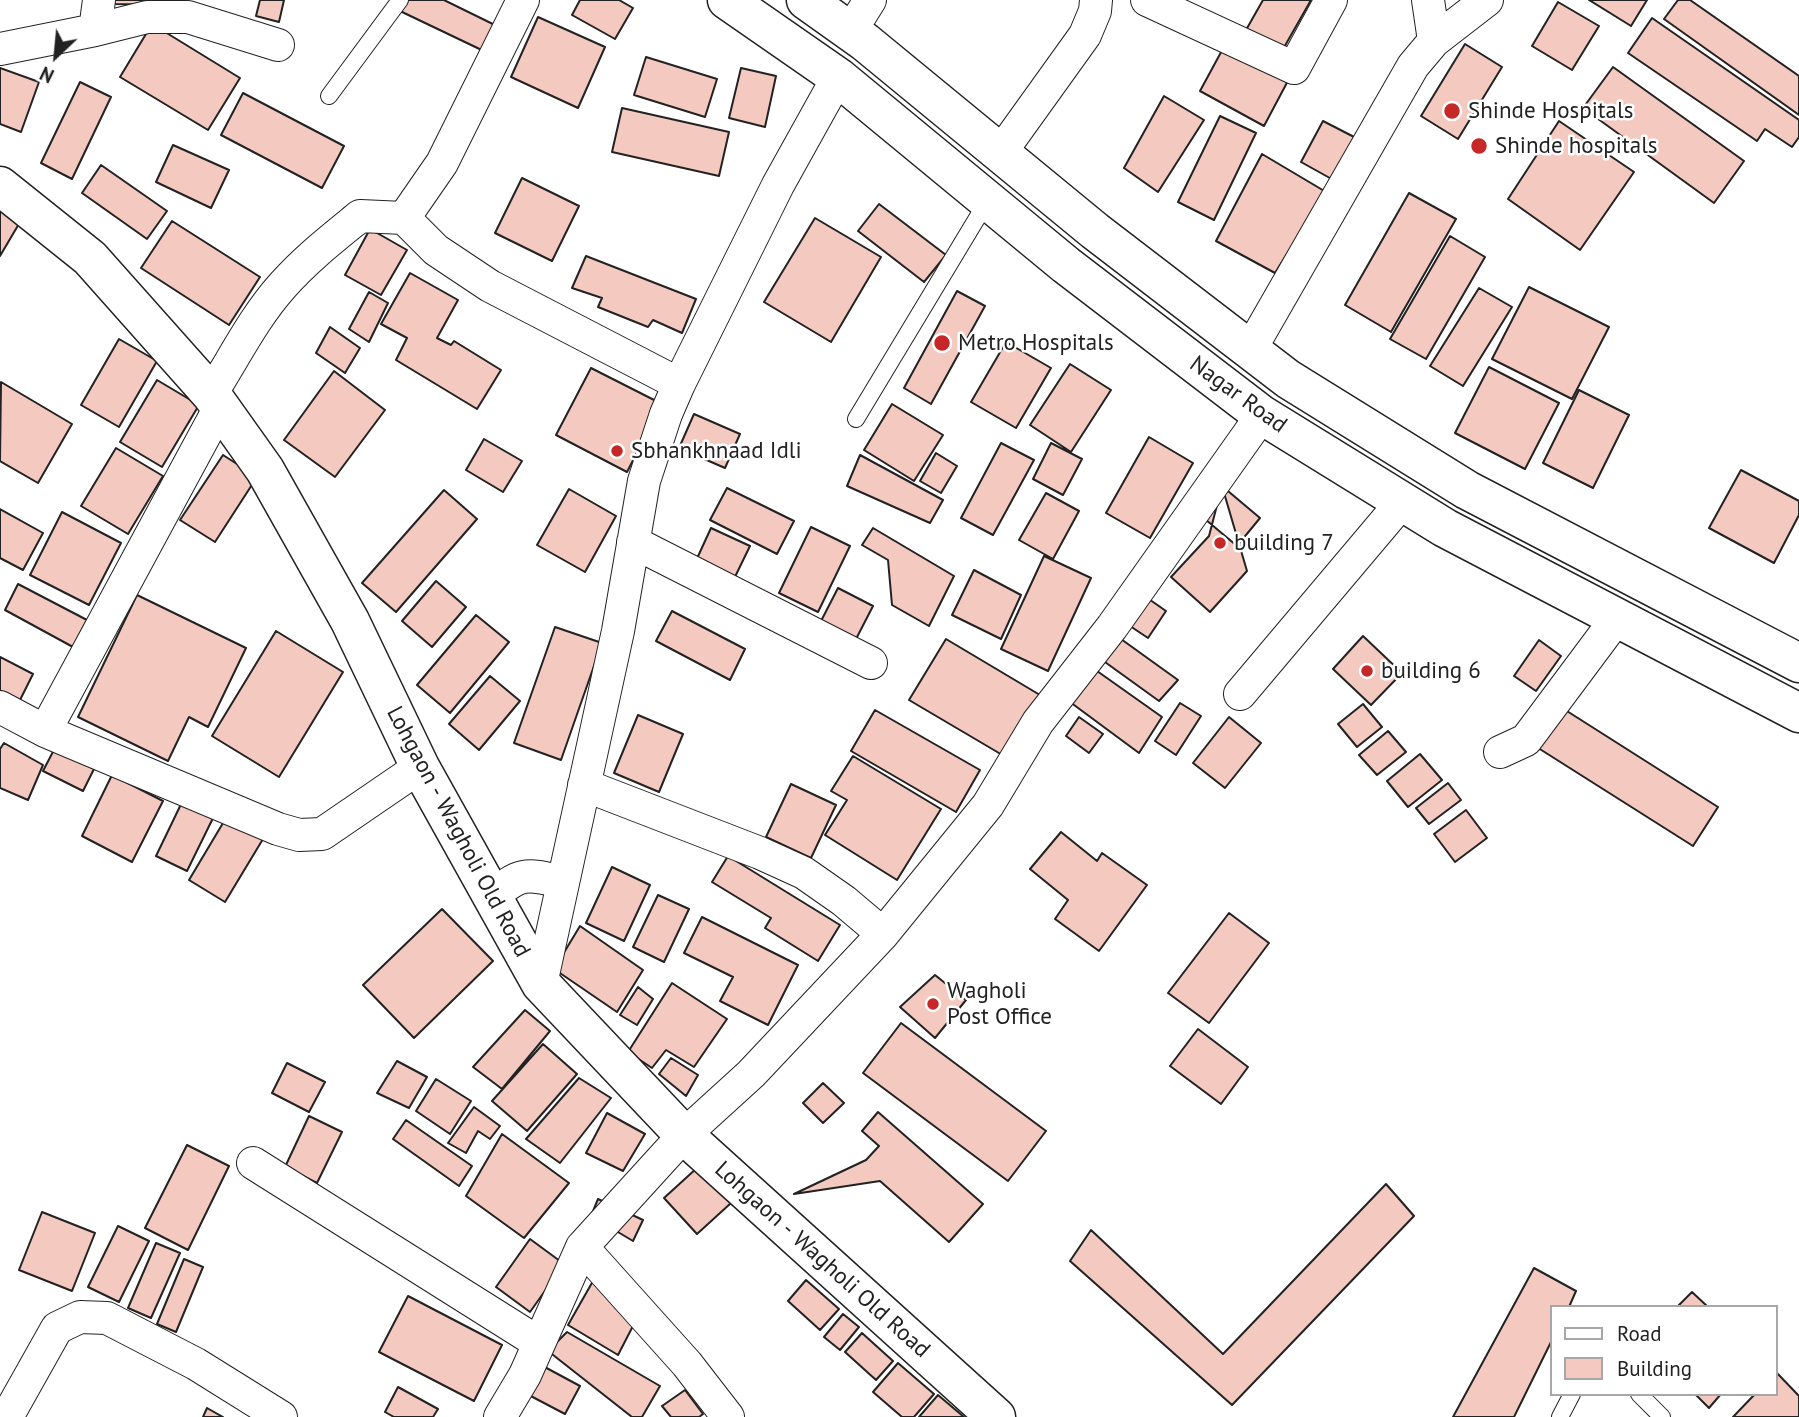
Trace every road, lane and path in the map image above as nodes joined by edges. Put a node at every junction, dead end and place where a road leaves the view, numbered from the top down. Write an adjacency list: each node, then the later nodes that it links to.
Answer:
1 (400, 0): 16 (lane)
2 (523, 0): 20 (street)
3 (727, 0): 15 (main road, Nagar Road)
4 (806, 0): 11 (main road, Nagar Road)
5 (1096, 0): 17 (street)
6 (1147, 0): 7 (street)
7 (1331, 0)
8 (1428, 0): 12 (street)
9 (1487, 0): 12 (street)
10 (97, 15): 13 (street); 14 (street)
11 (860, 16): 17 (main road, Nagar Road)
12 (1434, 41): 21 (street)
13 (278, 45)
14 (0, 49)
15 (838, 77): 19 (main road, Nagar Road); 22 (street)
16 (329, 96)
17 (1001, 152): 21 (main road, Nagar Road)
18 (0, 186): 23 (main road, Lohgaon - Wagholi Old Road)
19 (988, 200): 24 (main road, Nagar Road); 25 (lane)
20 (404, 218): 22 (street); 23 (street)
21 (1250, 350): 30 (main road, Nagar Road)
22 (679, 384): 27 (street)
23 (216, 401): 34 (street); 36 (main road, Lohgaon - Wagholi Old Road)
24 (1262, 415): 26 (main road, Nagar Road); 40 (street)
25 (856, 419)
26 (1402, 502): 28 (main road, Nagar Road); 31 (street)
27 (634, 542): 29 (street); 37 (street)
28 (1617, 618): 33 (main road, Nagar Road); 35 (street)
29 (871, 663)
30 (1799, 663)
31 (1240, 694)
32 (0, 708): 34 (street)
33 (1799, 713)
34 (45, 731): 36 (street)
35 (1500, 752)
36 (420, 767): 39 (main road, Lohgaon - Wagholi Old Road)
37 (584, 785): 38 (street); 40 (street)
38 (563, 882): 39 (street); 41 (street)
39 (492, 897): 41 (main road, Lohgaon - Wagholi Old Road)
40 (883, 934): 42 (street)
41 (541, 984): 42 (main road, Lohgaon - Wagholi Old Road)
42 (684, 1135): 44 (street); 52 (main road, Lohgaon - Wagholi Old Road)
43 (253, 1163): 45 (street)
44 (582, 1247): 45 (street); 51 (street)
45 (539, 1343): 50 (street)
46 (1571, 1396): 53 (lane)
47 (1641, 1396): 54 (lane)
48 (7, 1417): 49 (street)
49 (281, 1417)
50 (500, 1417)
51 (728, 1417)
52 (996, 1417)
53 (1560, 1417)
54 (1662, 1417)

